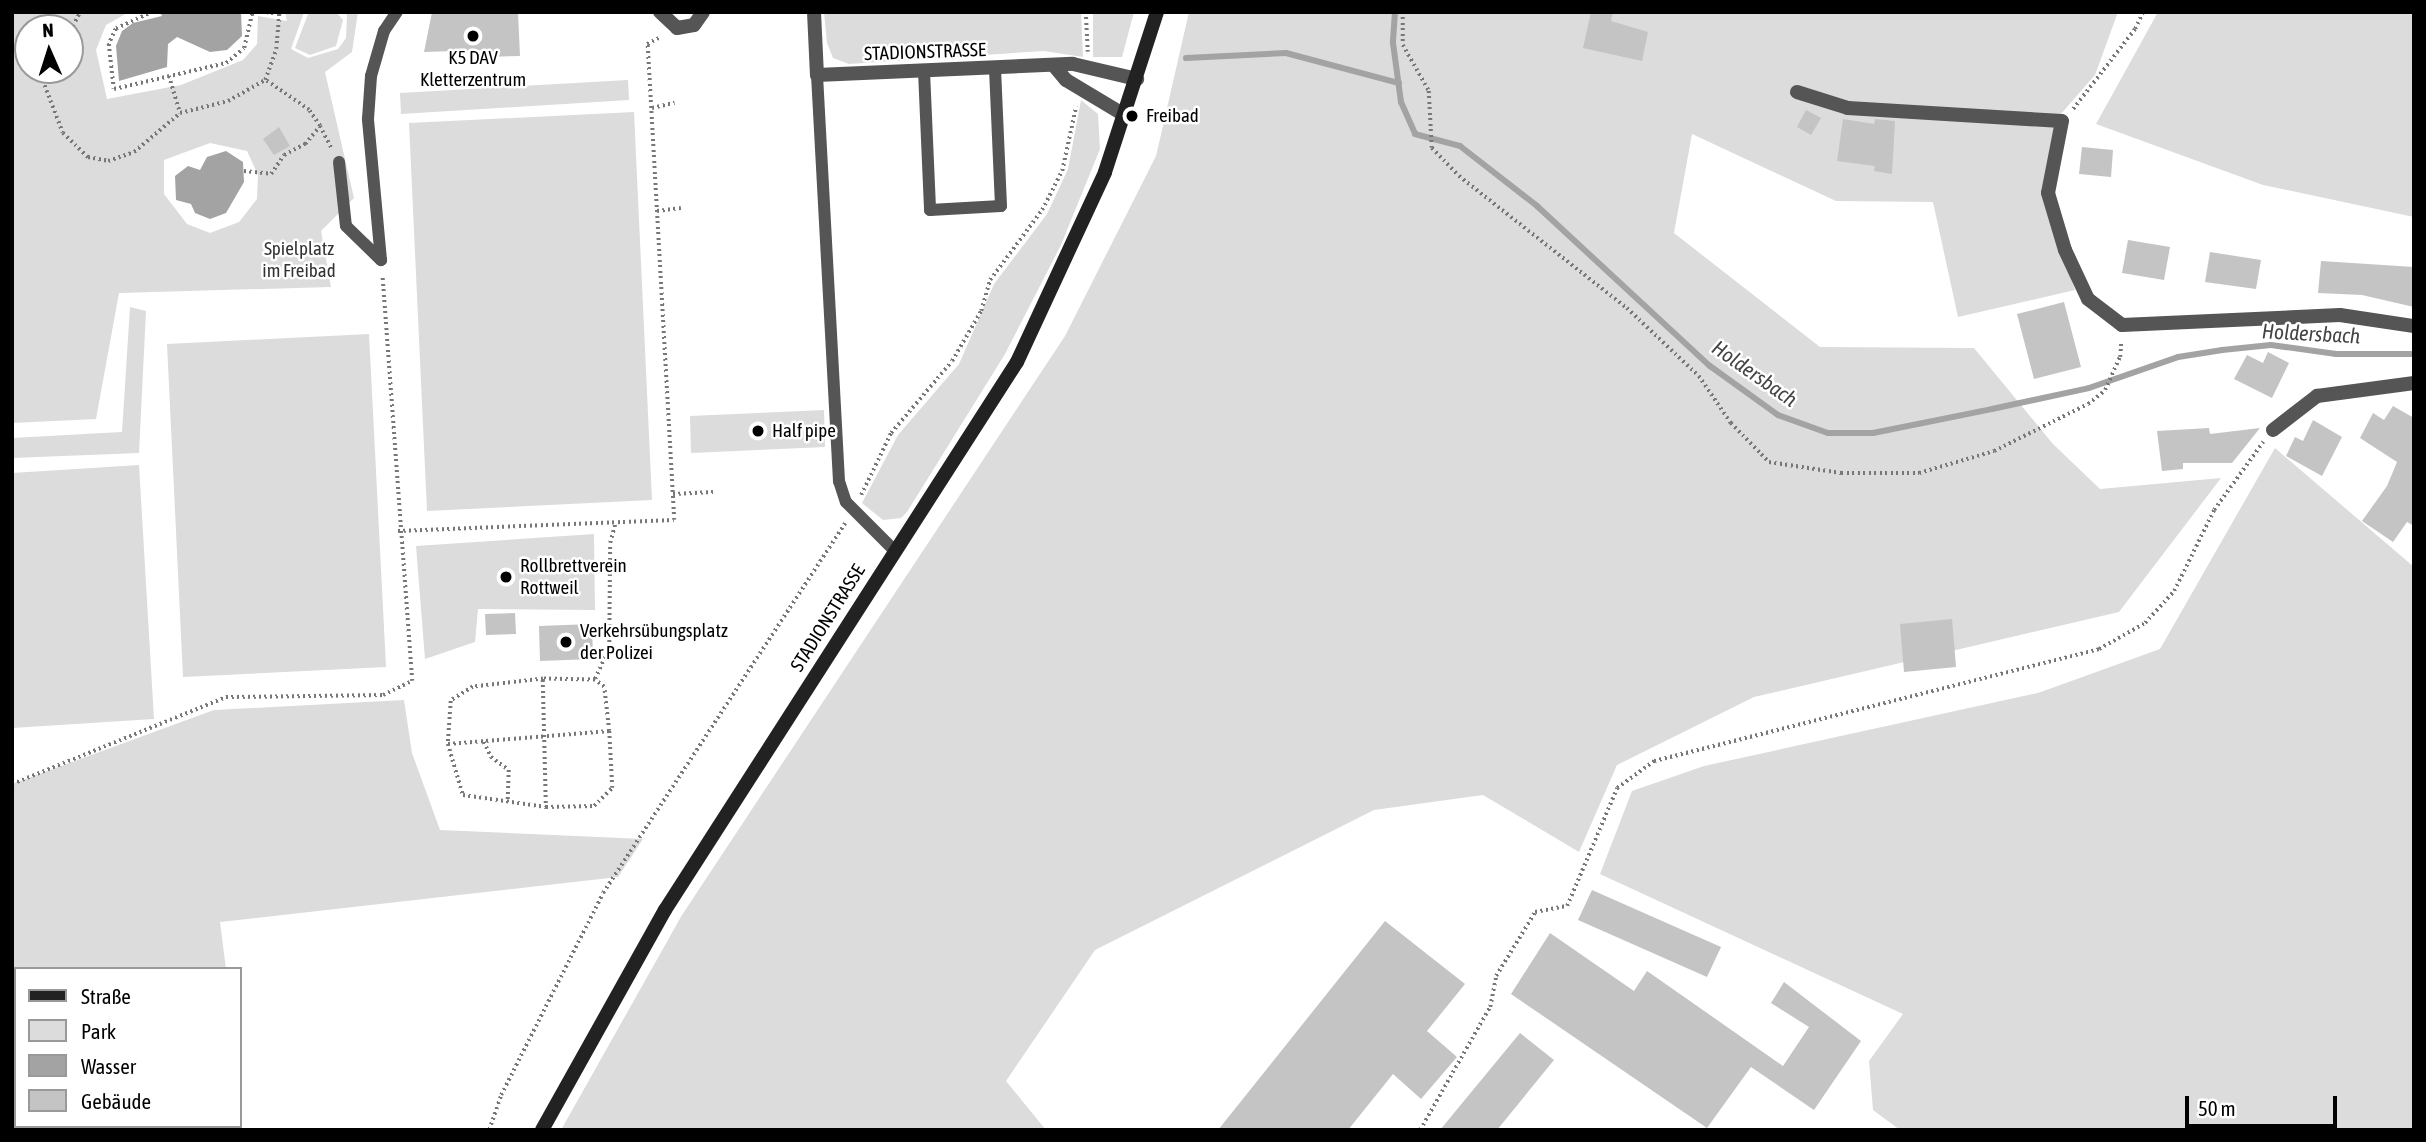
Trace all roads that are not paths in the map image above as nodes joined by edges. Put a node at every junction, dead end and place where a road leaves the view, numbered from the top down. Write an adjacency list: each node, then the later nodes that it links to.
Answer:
1 (397, 12): 13 (lane)
2 (660, 12): 3 (street)
3 (703, 12)
4 (814, 12): 9 (street)
5 (1157, 12): 10 (street, STADIONSTRASSE)
6 (1055, 67): 7 (street, STADIONSTRASSE); 10 (street, STADIONSTRASSE); 12 (street)
7 (995, 68): 8 (street, STADIONSTRASSE); 8 (lane)
8 (923, 71): 9 (street, STADIONSTRASSE)
9 (817, 75): 17 (lane)
10 (1137, 79): 12 (street, STADIONSTRASSE)
11 (1797, 92): 14 (street)
12 (1126, 116): 17 (street, STADIONSTRASSE)
13 (339, 162)
14 (2414, 326)
15 (2414, 383): 16 (street)
16 (2273, 430)
17 (893, 549): 18 (street, STADIONSTRASSE)
18 (542, 1130)

